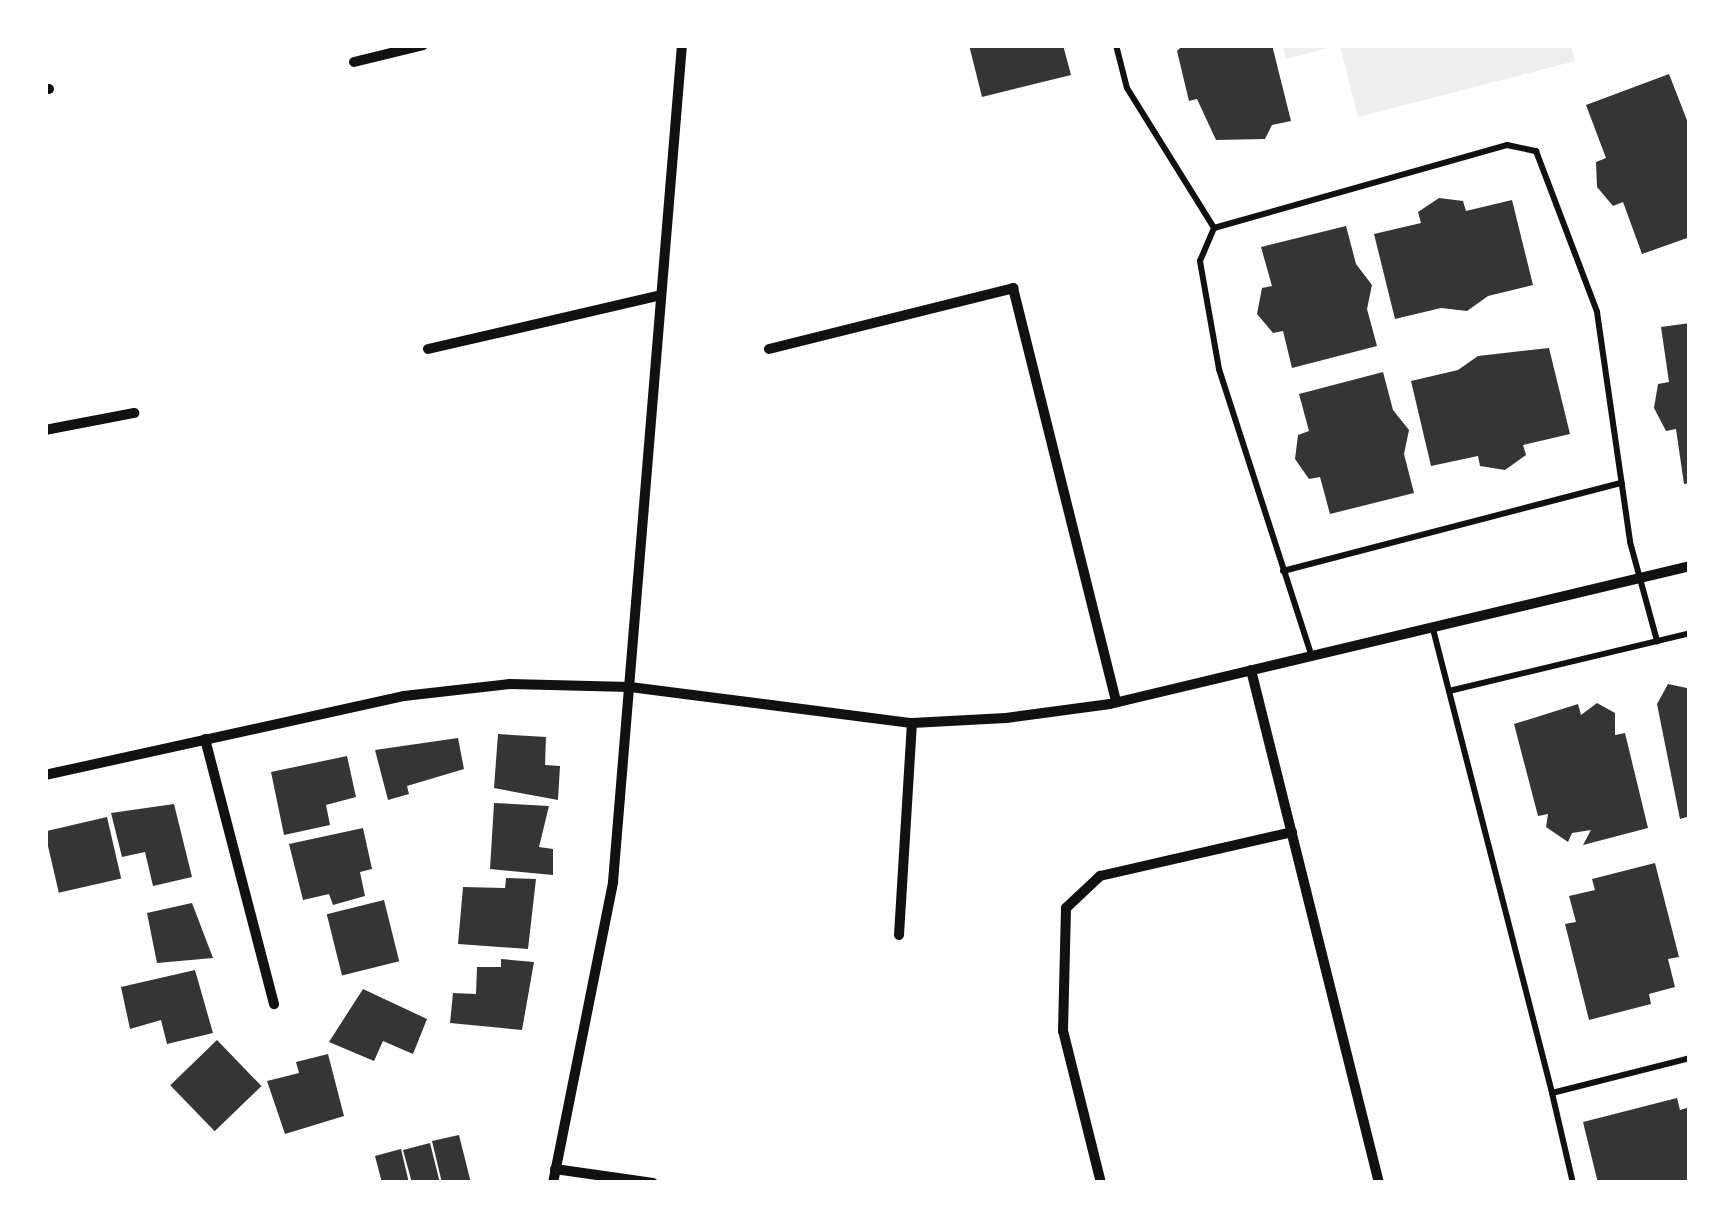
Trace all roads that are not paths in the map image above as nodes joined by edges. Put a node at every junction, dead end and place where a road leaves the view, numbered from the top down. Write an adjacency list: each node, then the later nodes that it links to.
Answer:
1 (423, 45): 4 (street)
2 (682, 45): 6 (street)
3 (1116, 45): 5 (lane)
4 (354, 62)
5 (1214, 228): 11 (lane); 13 (lane)
6 (661, 295): 7 (street); 20 (street)
7 (428, 349)
8 (769, 349): 22 (street)
9 (134, 413): 10 (street)
10 (45, 430)
11 (1622, 482): 13 (lane); 14 (lane)
12 (1690, 566): 14 (street)
13 (1283, 571): 18 (lane)
14 (1641, 579): 15 (street); 17 (lane)
15 (1433, 628): 18 (street); 21 (lane)
16 (1690, 633): 17 (lane)
17 (1657, 641): 21 (lane)
18 (1312, 656): 19 (street)
19 (1251, 670): 22 (street); 26 (street)
20 (630, 687): 23 (street); 24 (street); 31 (street)
21 (1449, 691): 30 (lane)
22 (1116, 702): 23 (street)
23 (912, 723): 27 (street)
24 (205, 740): 25 (street); 28 (street)
25 (45, 775)
26 (1292, 832): 34 (street); 35 (street)
27 (899, 935)
28 (274, 1004)
29 (1690, 1058): 30 (lane)
30 (1552, 1094): 36 (lane)
31 (555, 1169): 32 (street); 33 (street)
32 (553, 1183)
33 (653, 1183)
34 (1101, 1183)
35 (1379, 1183)
36 (1573, 1183)

